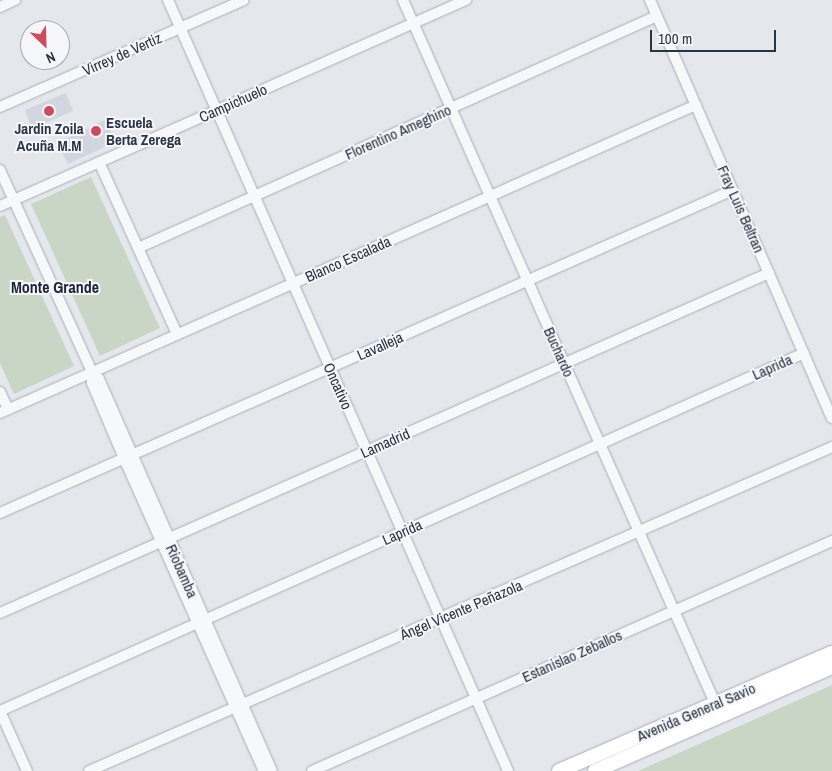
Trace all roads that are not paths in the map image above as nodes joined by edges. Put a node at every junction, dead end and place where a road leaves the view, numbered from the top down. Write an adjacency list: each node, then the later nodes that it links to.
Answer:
1 (15, 0): 7 (street)
2 (168, 0): 10 (street, Oncativo)
3 (244, 0): 10 (street, Virrey de Vertiz)
4 (404, 0): 9 (street, Buchardo)
5 (466, 0): 9 (street, Campichuelo)
6 (650, 0): 8 (street, Fray Luis Beltran)
7 (0, 7)
8 (657, 16): 11 (street, Fray Luis Beltran); 13 (street, Florentino Ameghino)
9 (414, 23): 13 (street, Buchardo); 14 (street, Campichuelo)
10 (180, 28): 12 (street, Virrey de Vertiz); 14 (street, Oncativo)
11 (696, 105): 17 (street, Fray Luis Beltran); 18 (street, Blanco Escalada)
12 (0, 108)
13 (452, 108): 18 (street, Buchardo); 19 (street, Florentino Ameghino)
14 (216, 110): 15 (street, Campichuelo); 19 (street, Oncativo)
15 (99, 162): 20 (street, Campichuelo); 22 (street)
16 (0, 170): 20 (street, Riobamba)
17 (733, 190): 23 (street, Fray Luis Beltran); 24 (street, Lavalleja)
18 (490, 196): 24 (street, Buchardo); 25 (street, Blanco Escalada)
19 (254, 197): 22 (street, Florentino Ameghino); 25 (street, Oncativo)
20 (13, 200): 21 (street, Campichuelo); 30 (street, Riobamba)
21 (0, 206)
22 (138, 248): 26 (street)
23 (769, 273): 27 (street, Fray Luis Beltran); 28 (street, Lamadrid)
24 (528, 281): 28 (street, Buchardo); 29 (street, Lavalleja)
25 (292, 283): 26 (street, Blanco Escalada); 29 (street, Oncativo)
26 (177, 334): 30 (street, Blanco Escalada)
27 (804, 353): 33 (street, Fray Luis Beltran); 34 (street, Laprida)
28 (565, 364): 34 (street, Buchardo); 36 (street, Lamadrid)
29 (330, 368): 36 (street, Oncativo); 37 (street, Lavalleja)
30 (92, 372): 32 (street, Blanco Escalada); 37 (street, Riobamba)
31 (0, 392): 32 (street)
32 (4, 411)
33 (832, 418)
34 (600, 444): 39 (street, Laprida); 40 (street, Buchardo)
35 (832, 447): 40 (street, Ángel Vicente Peñazola)
36 (366, 451): 39 (street, Oncativo); 41 (street, Lamadrid)
37 (128, 457): 38 (street, Lavalleja); 41 (street, Riobamba)
38 (0, 514)
39 (402, 532): 45 (street, Oncativo); 46 (street, Laprida)
40 (639, 532): 43 (street, Buchardo); 45 (street, Ángel Vicente Peñazola)
41 (164, 540): 44 (street, Lamadrid); 46 (street, Riobamba)
42 (832, 542): 43 (street, Estanislao Zeballos)
43 (674, 611): 49 (street, Estanislao Zeballos); 51 (street, Buchardo)
44 (0, 613)
45 (440, 619): 49 (street, Oncativo); 50 (street, Ángel Vicente Peñazola)
46 (200, 622): 50 (street, Riobamba); 52 (street, Laprida)
47 (832, 653): 51 (main road, Avenida General Savio)
48 (832, 667): 60 (main road, Avenida General Savio)
49 (476, 698): 57 (street, Estanislao Zeballos); 58 (street, Oncativo)
50 (237, 704): 54 (street, Ángel Vicente Peñazola); 55 (street, Riobamba); 56 (street, Riobamba)
51 (715, 704): 59 (main road, Avenida General Savio)
52 (0, 711): 53 (street)
53 (26, 771)
54 (89, 771)
55 (264, 771)
56 (272, 771)
57 (312, 771)
58 (508, 771)
59 (559, 771)
60 (595, 771)

